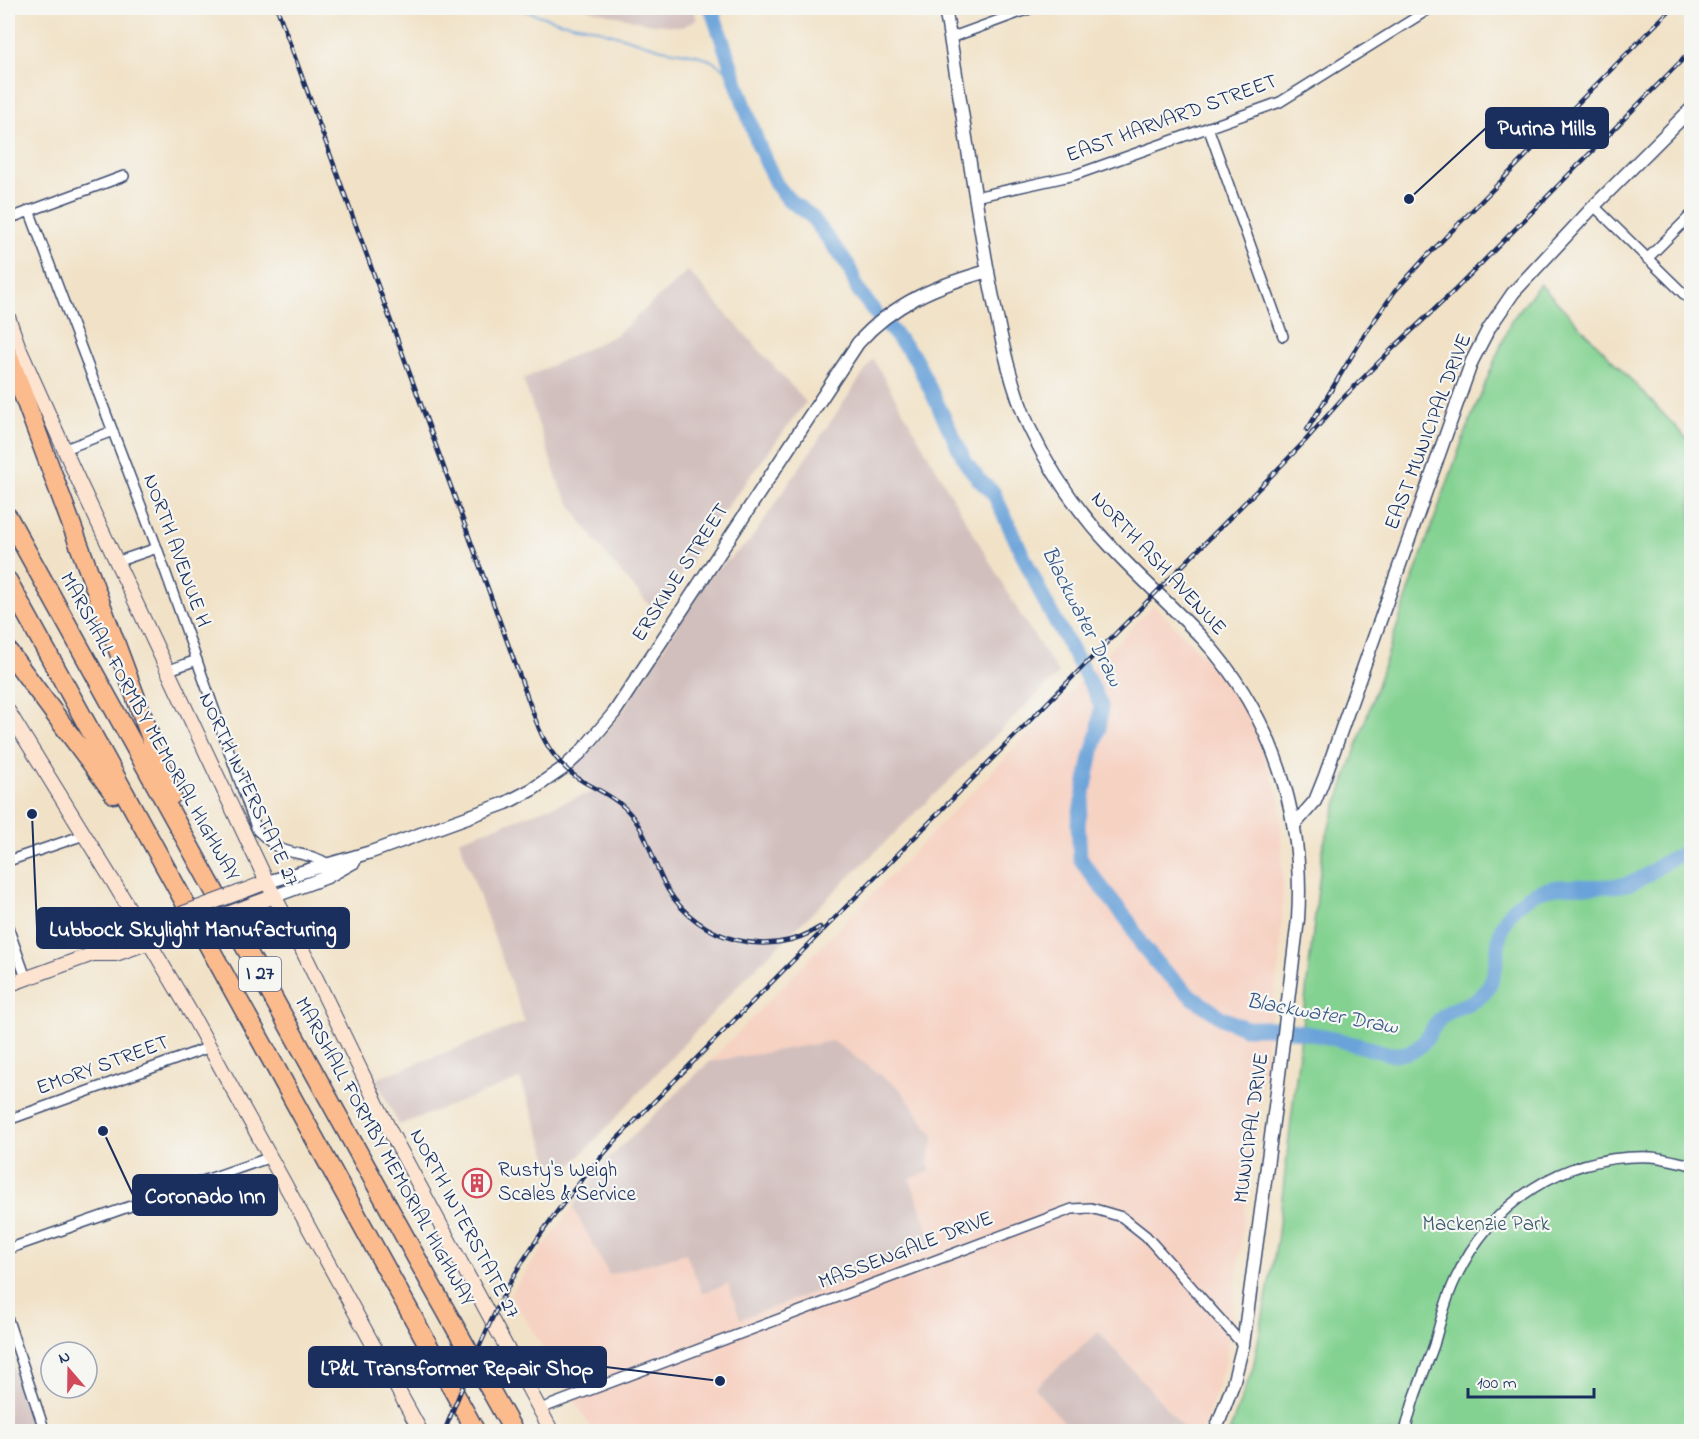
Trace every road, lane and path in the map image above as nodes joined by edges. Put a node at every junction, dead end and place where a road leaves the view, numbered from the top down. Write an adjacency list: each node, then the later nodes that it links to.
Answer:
1 (945, 8): 4 (street, NORTH ASH AVENUE)
2 (1032, 8): 4 (street)
3 (1431, 8): 6 (street, EAST HARVARD STREET)
4 (950, 38): 8 (street, NORTH ASH AVENUE)
5 (1692, 108): 9 (street, EAST MUNICIPAL DRIVE)
6 (1208, 127): 8 (street, EAST HARVARD STREET); 17 (street)
7 (124, 176): 10 (street)
8 (975, 196): 14 (street, NORTH ASH AVENUE)
9 (1594, 206): 13 (street); 30 (street, EAST MUNICIPAL DRIVE)
10 (29, 210): 12 (street); 19 (street, NORTH AVENUE H)
11 (1692, 214): 13 (street)
12 (8, 219)
13 (1647, 259): 15 (street)
14 (988, 271): 30 (street, NORTH ASH AVENUE); 33 (street, ERSKINE STREET)
15 (1692, 302)
16 (8, 317): 20 (main road, NORTH INTERSTATE 27)
17 (1283, 336)
18 (8, 354): 37 (highway)
19 (113, 431): 20 (street); 22 (street, NORTH AVENUE H)
20 (64, 449): 23 (main road, NORTH INTERSTATE 27)
21 (8, 517): 37 (highway, MARSHALL FORMBY MEMORIAL HIGHWAY / I 27)
22 (157, 548): 23 (street); 26 (street, NORTH AVENUE H)
23 (116, 562): 27 (main road, NORTH INTERSTATE 27)
24 (8, 581): 32 (highway, I 27)
25 (8, 651): 32 (highway)
26 (197, 660): 27 (street); 35 (street, NORTH AVENUE H)
27 (169, 670): 36 (main road, NORTH INTERSTATE 27)
28 (8, 711): 29 (main road)
29 (13, 729): 31 (main road)
30 (1294, 825): 52 (street, MUNICIPAL DRIVE)
31 (84, 835): 34 (street); 40 (main road)
32 (150, 841): 56 (highway, I 27)
33 (371, 852): 35 (street, ERSKINE STREET); 38 (street, ERSKINE STREET)
34 (8, 861)
35 (328, 864): 36 (street, ERSKINE STREET)
36 (267, 882): 38 (main road, NORTH INTERSTATE 27); 40 (main road, ERSKINE STREET, bridge)
37 (211, 885): 50 (highway, MARSHALL FORMBY MEMORIAL HIGHWAY / I 27)
38 (274, 896): 41 (main road, ERSKINE STREET, bridge); 53 (main road, NORTH INTERSTATE 27)
39 (8, 927): 43 (street)
40 (141, 929): 41 (main road); 42 (main road, ERSKINE STREET)
41 (150, 943): 42 (main road, ERSKINE STREET); 45 (main road)
42 (93, 954): 43 (main road, ERSKINE STREET)
43 (26, 978): 44 (main road, ERSKINE STREET)
44 (8, 985)
45 (210, 1047): 46 (street, EMORY STREET); 47 (main road)
46 (8, 1120)
47 (271, 1157): 49 (street); 55 (main road)
48 (1692, 1165): 61 (street)
49 (8, 1249)
50 (436, 1293): 57 (highway, MARSHALL FORMBY MEMORIAL HIGHWAY / I 27); 58 (highway)
51 (8, 1320): 54 (street)
52 (1243, 1345): 53 (street, MASSENGALE DRIVE); 60 (street, MUNICIPAL DRIVE)
53 (540, 1409): 59 (main road, NORTH INTERSTATE 27)
54 (45, 1431)
55 (421, 1431)
56 (476, 1431)
57 (514, 1431)
58 (527, 1431)
59 (552, 1431)
60 (1215, 1431)
61 (1405, 1431)

